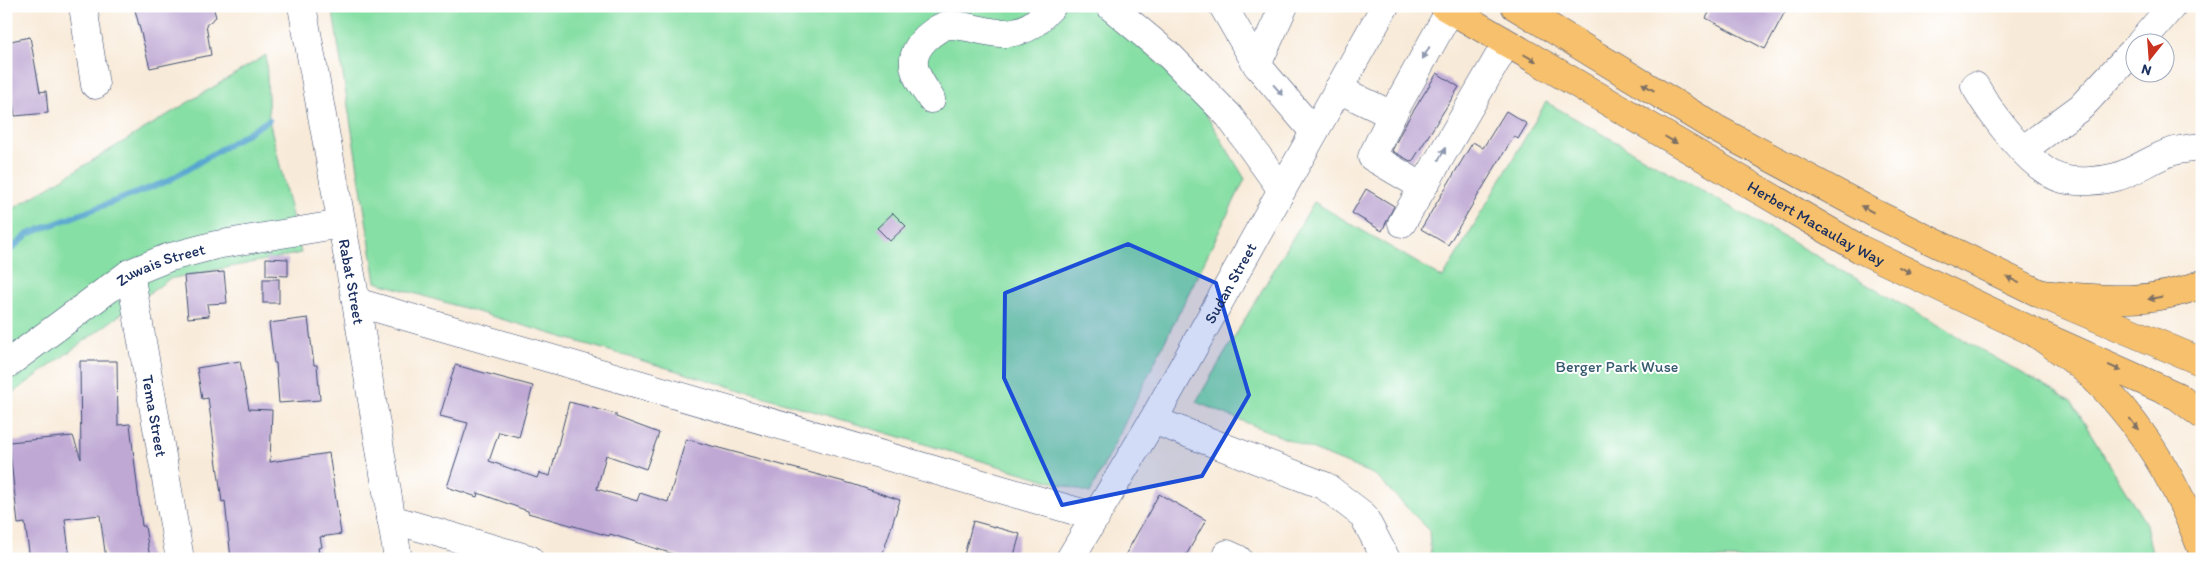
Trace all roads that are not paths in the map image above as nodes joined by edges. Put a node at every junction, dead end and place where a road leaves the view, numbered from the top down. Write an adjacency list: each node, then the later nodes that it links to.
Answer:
1 (83, 6): 15 (street)
2 (302, 6): 26 (street, Rabat Street)
3 (1052, 6): 18 (street)
4 (1110, 6): 24 (street)
5 (1222, 6): 14 (street)
6 (1284, 6): 14 (street)
7 (1385, 6): 17 (street, Sudan Street)
8 (1515, 6): 29 (main road, Herbert Macaulay Way, one-way to 8)
9 (2172, 6): 11 (street)
10 (1447, 8): 12 (main road, Herbert Macaulay Way); 19 (street, one-way to 19)
11 (2150, 32)
12 (1506, 44): 23 (street, one-way to 12); 31 (main road, Herbert Macaulay Way, one-way to 31)
13 (2126, 59): 22 (street)
14 (1257, 65): 20 (street, one-way to 20)
15 (95, 85)
16 (1975, 86): 22 (street)
17 (1338, 89): 19 (street); 20 (street, Sudan Street)
18 (931, 99)
19 (1392, 115): 23 (street)
20 (1314, 132): 24 (street, Sudan Street)
21 (2202, 147): 22 (street)
22 (2024, 149)
23 (1423, 187): 25 (street)
24 (1282, 190): 35 (street, Sudan Street)
25 (1402, 223)
26 (341, 224): 27 (street, Zuwais Street); 30 (street, Rabat Street)
27 (130, 273): 33 (street, Zuwais Street); 39 (street, Tema Street)
28 (2202, 284): 29 (main road, one-way to 29)
29 (2042, 294): 32 (main road, Herbert Macaulay Way)
30 (356, 302): 36 (street); 37 (street, Rabat Street)
31 (2034, 332): 34 (main road, Herbert Macaulay Way, one-way to 34); 38 (main road, one-way to 38)
32 (2202, 362)
33 (6, 365)
34 (2202, 415)
35 (1153, 420): 36 (street, Sudan Street); 43 (street)
36 (1096, 517): 42 (street, Sudan Street)
37 (391, 519): 40 (street, Rabat Street); 41 (street)
38 (2202, 550)
39 (180, 559)
40 (398, 559)
41 (529, 559)
42 (1070, 559)
43 (1386, 559)

